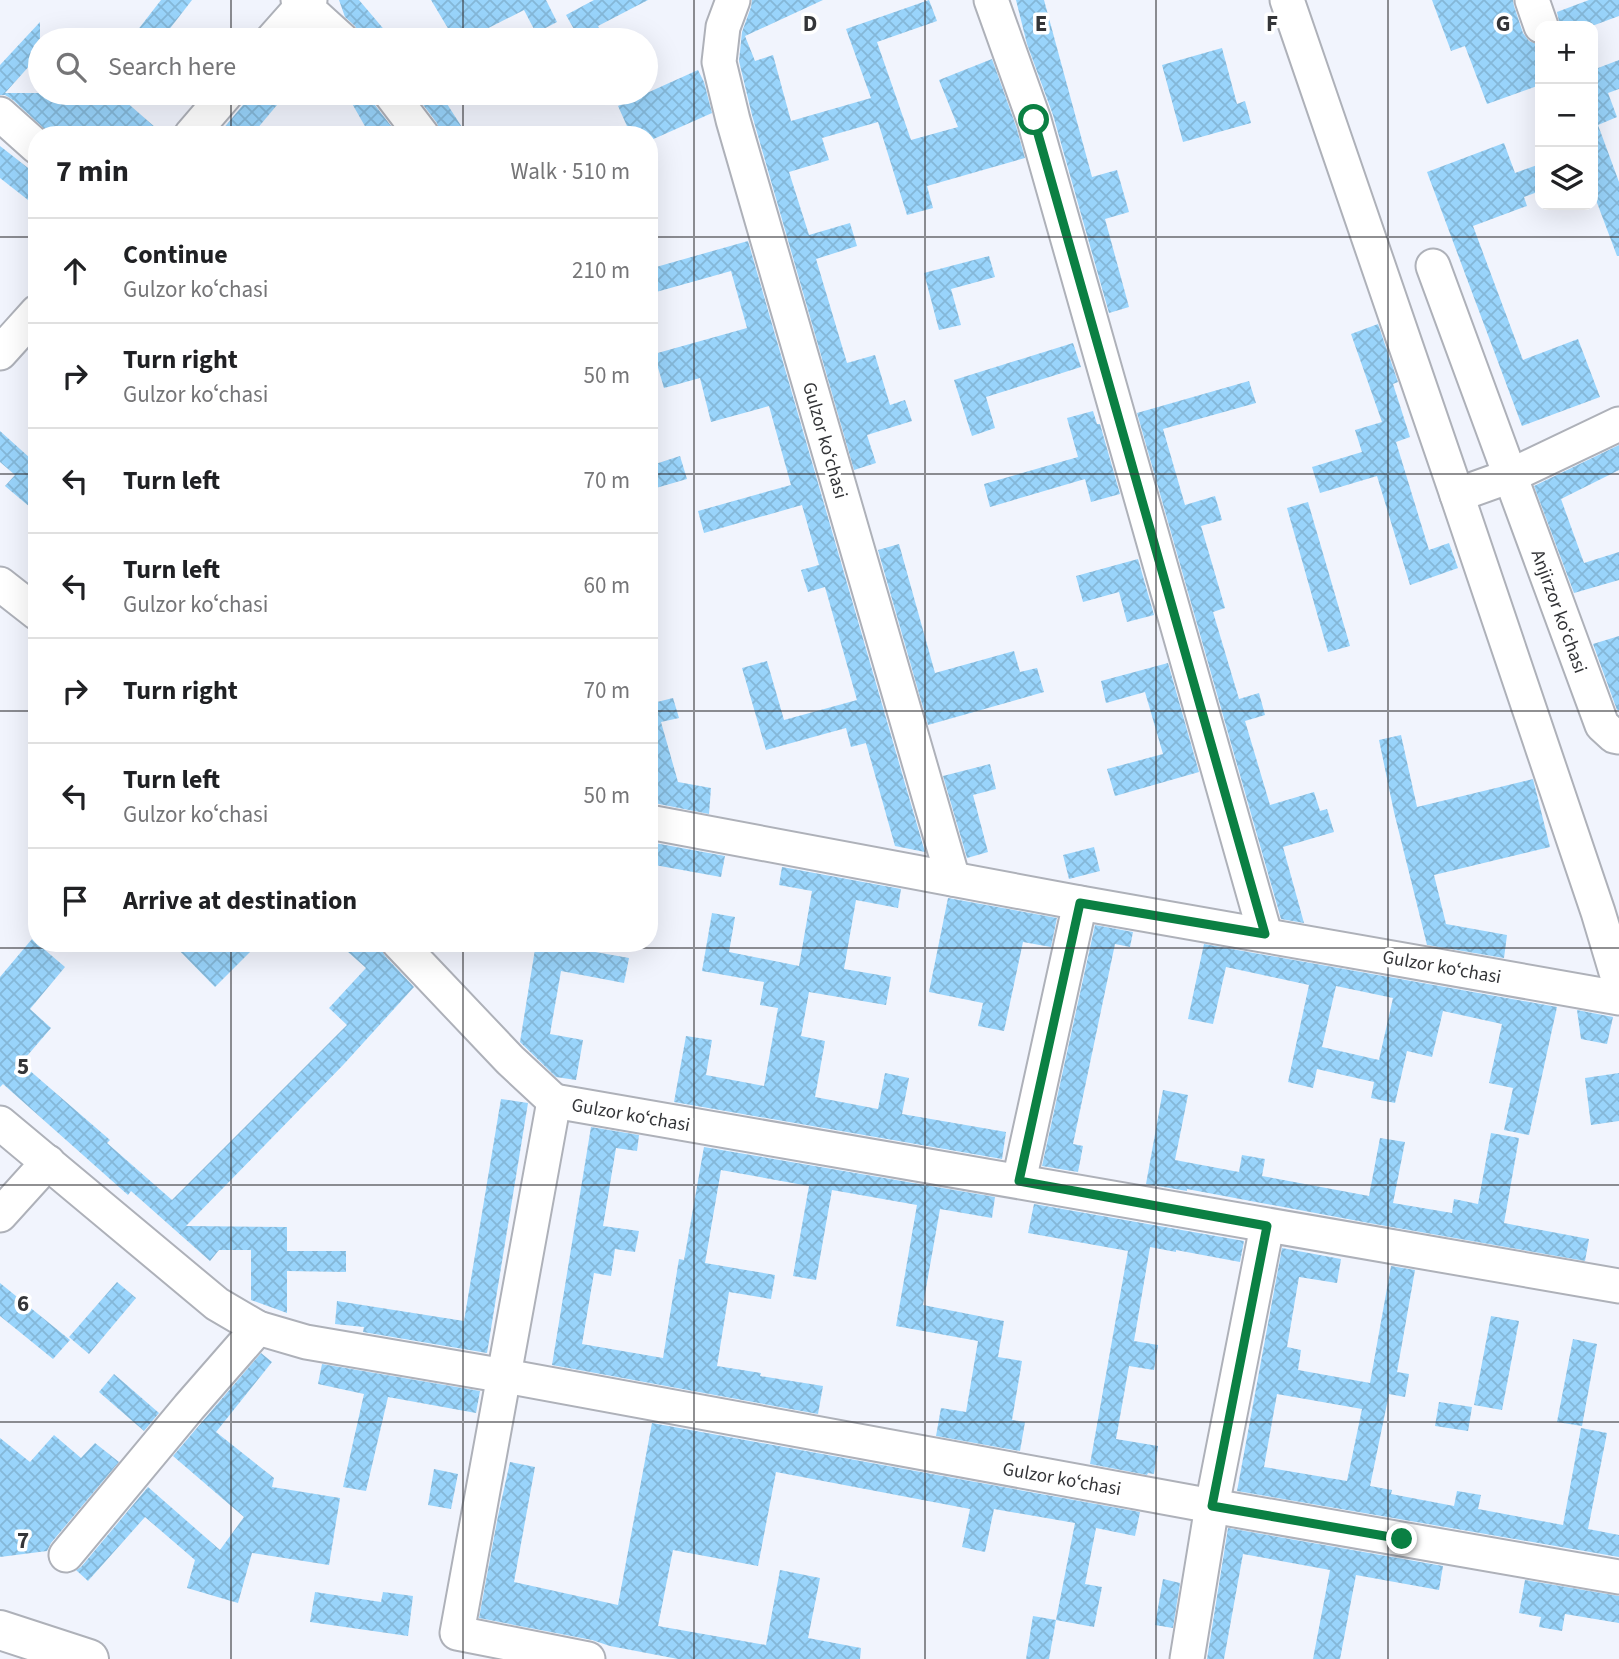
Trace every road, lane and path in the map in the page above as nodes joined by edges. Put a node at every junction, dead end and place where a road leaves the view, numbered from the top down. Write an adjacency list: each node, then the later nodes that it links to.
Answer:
1 (733, 0): 25 (street, Gulzor koʻchasi)
2 (991, 0): 27 (street)
3 (1287, 0): 20 (street)
4 (1532, 0): 6 (street)
5 (304, 2): 7 (street); 8 (street)
6 (1539, 21)
7 (282, 28)
8 (330, 28)
9 (217, 105): 12 (street)
10 (399, 105): 13 (street)
11 (0, 114): 14 (street)
12 (199, 126)
13 (415, 126)
14 (28, 139)
15 (1433, 266): 19 (street, Anjirzor koʻchasi)
16 (28, 322): 17 (street)
17 (0, 353)
18 (1619, 424): 19 (street)
19 (1510, 476): 20 (street); 23 (street, Anjirzor koʻchasi)
20 (1457, 495): 29 (street)
21 (0, 584): 22 (street)
22 (28, 606)
23 (1619, 737)
24 (658, 824): 25 (street, Gulzor koʻchasi)
25 (953, 879): 26 (street, Gulzor koʻchasi)
26 (1080, 903): 27 (street, Gulzor koʻchasi); 34 (street)
27 (1265, 934): 30 (street, Gulzor koʻchasi)
28 (408, 952): 31 (street)
29 (1619, 982)
30 (1619, 998)
31 (554, 1101): 34 (street, Gulzor koʻchasi); 39 (street)
32 (0, 1123): 33 (street, Gulzor koʻchasi)
33 (48, 1162): 35 (street); 38 (street, Gulzor koʻchasi)
34 (1019, 1181): 36 (street, Gulzor koʻchasi)
35 (0, 1215)
36 (1267, 1226): 37 (street, Gulzor koʻchasi); 40 (street)
37 (1619, 1286)
38 (258, 1328): 39 (street, Gulzor koʻchasi); 41 (street)
39 (505, 1376): 40 (street, Gulzor koʻchasi); 45 (street)
40 (1212, 1506): 42 (street, Gulzor koʻchasi); 46 (street)
41 (66, 1555)
42 (1619, 1577)
43 (0, 1630): 44 (main road)
44 (89, 1659)
45 (588, 1659)
46 (1187, 1659)

